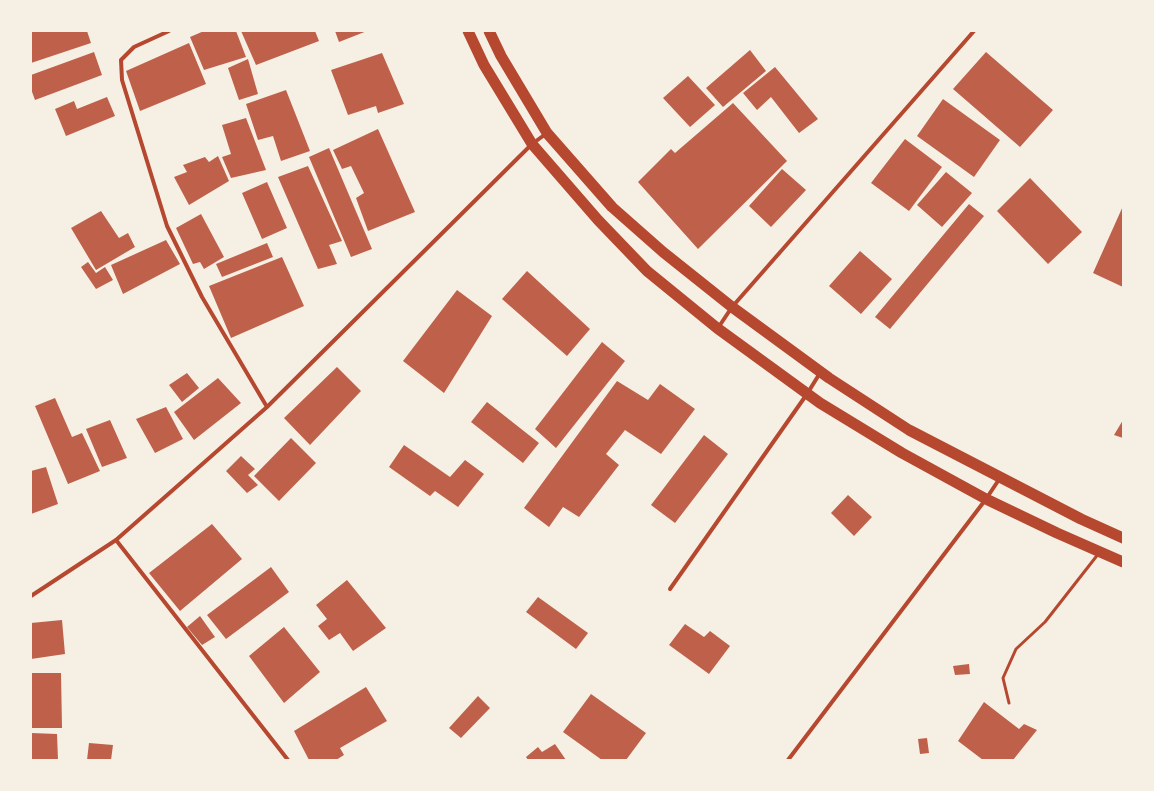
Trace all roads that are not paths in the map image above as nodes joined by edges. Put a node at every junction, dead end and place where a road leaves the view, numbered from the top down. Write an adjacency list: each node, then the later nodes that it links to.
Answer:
1 (169, 31): 11 (street)
2 (468, 31): 6 (highway)
3 (489, 31): 5 (highway)
4 (974, 31): 7 (street)
5 (547, 133): 6 (street); 7 (highway)
6 (532, 144): 8 (highway); 11 (street)
7 (732, 307): 8 (street); 9 (highway)
8 (717, 328): 10 (highway)
9 (821, 371): 10 (street); 12 (highway)
10 (807, 394): 13 (highway); 18 (street)
11 (267, 407): 15 (street)
12 (1000, 477): 13 (street); 14 (highway)
13 (986, 499): 16 (highway); 22 (street)
14 (1123, 538)
15 (116, 540): 19 (street); 21 (street)
16 (1100, 552): 17 (highway); 20 (lane)
17 (1123, 562)
18 (670, 589)
19 (31, 596)
20 (1009, 703)
21 (288, 760)
22 (788, 760)

